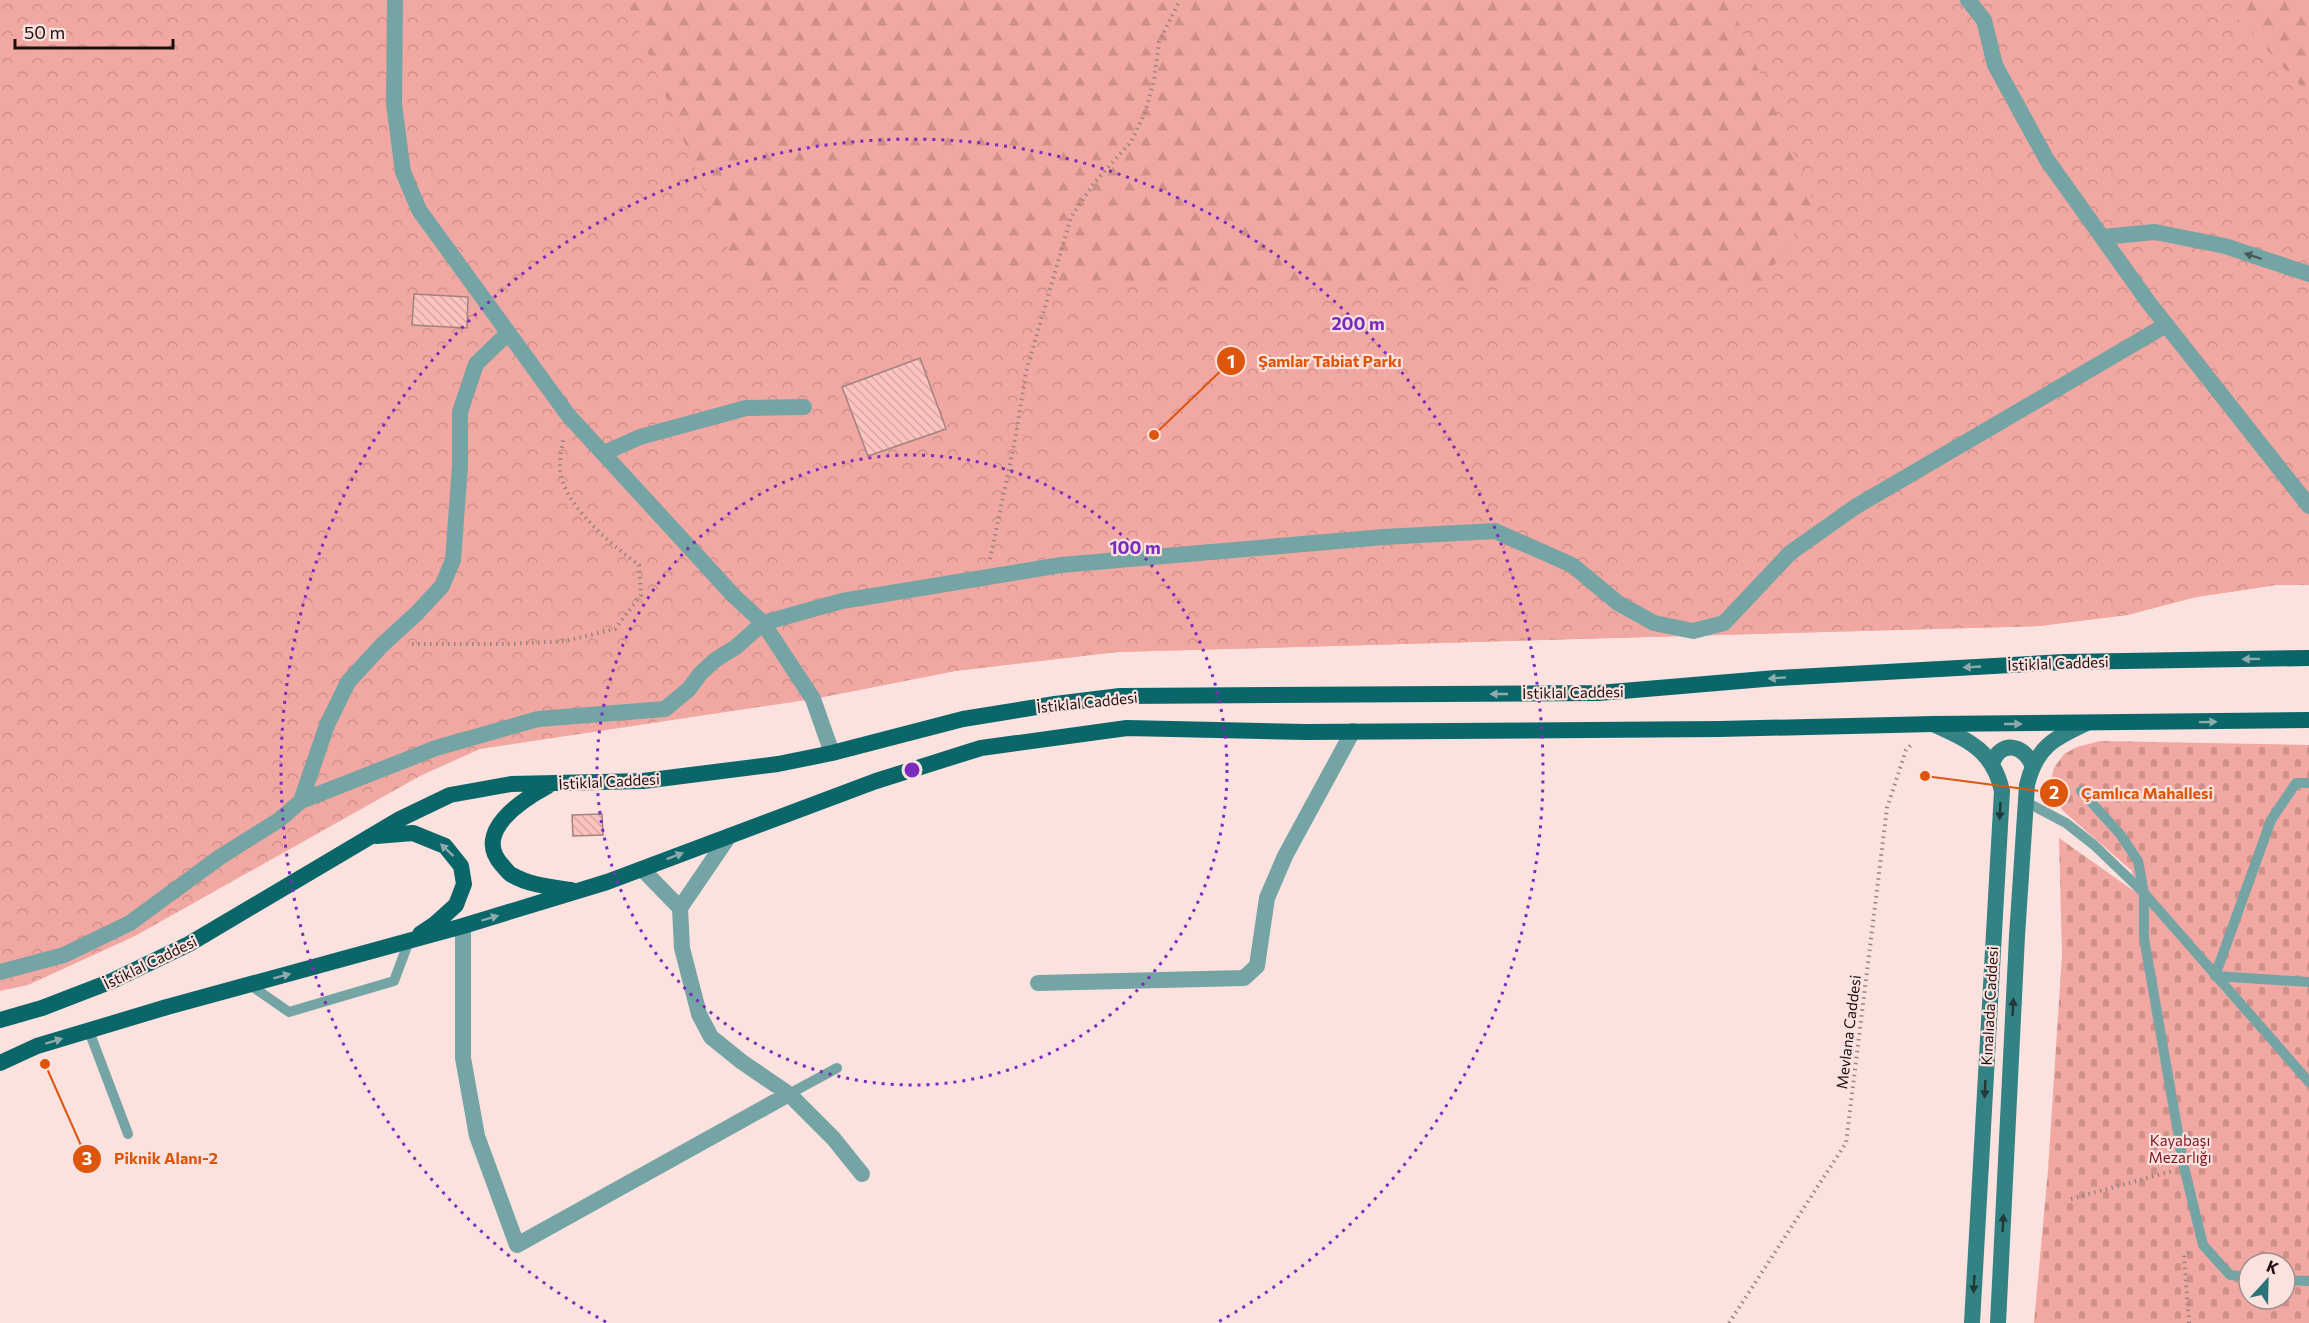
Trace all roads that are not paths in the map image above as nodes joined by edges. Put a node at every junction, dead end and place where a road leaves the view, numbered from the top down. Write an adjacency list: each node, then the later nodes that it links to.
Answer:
1 (395, 0): 6 (street)
2 (1968, 0): 3 (street)
3 (2102, 237): 4 (street, one-way to 3); 5 (street)
4 (2309, 274)
5 (2166, 324): 9 (street); 10 (street)
6 (508, 333): 8 (street); 22 (street)
7 (804, 407): 8 (street)
8 (604, 453): 10 (street)
9 (2309, 506)
10 (763, 623): 16 (street); 22 (street)
11 (2309, 658): 16 (main road, İstiklal Caddesi, one-way to 16)
12 (2309, 720): 13 (main road, İstiklal Caddesi, one-way to 12)
13 (2087, 723): 14 (main road, İstiklal Caddesi, one-way to 13); 18 (main road)
14 (1933, 724): 15 (main road, İstiklal Caddesi); 17 (main road, Kınalıada Caddesi)
15 (1353, 731): 25 (main road, İstiklal Caddesi); 35 (street)
16 (832, 753): 20 (main road, İstiklal Caddesi)
17 (1992, 764): 18 (main road); 46 (main road, Kınalıada Caddesi, one-way to 46)
18 (2032, 765): 23 (main road, Kınalıada Caddesi)
19 (2309, 783): 33 (lane)
20 (552, 784): 24 (main road, İstiklal Caddesi); 27 (main road)
21 (2081, 790): 28 (lane)
22 (301, 801): 32 (street)
23 (2026, 802): 28 (lane); 47 (main road, Kınalıada Caddesi, one-way to 23)
24 (374, 836): 31 (main road, one-way to 24); 37 (main road, İstiklal Caddesi)
25 (729, 836): 26 (main road, İstiklal Caddesi, one-way to 25); 29 (street)
26 (642, 869): 27 (main road, İstiklal Caddesi); 29 (street)
27 (578, 891): 30 (main road, İstiklal Caddesi, one-way to 27)
28 (2144, 892): 33 (lane); 45 (lane)
29 (680, 908): 42 (street)
30 (463, 926): 31 (main road, İstiklal Caddesi); 42 (street)
31 (409, 941): 36 (main road, İstiklal Caddesi, one-way to 31); 36 (lane)
32 (0, 972)
33 (2215, 976): 34 (lane); 41 (lane)
34 (2309, 982)
35 (1038, 983)
36 (250, 985): 38 (main road, İstiklal Caddesi)
37 (0, 1020)
38 (88, 1031): 39 (main road, İstiklal Caddesi, one-way to 38); 43 (lane)
39 (0, 1063)
40 (837, 1068): 42 (lane)
41 (2309, 1082)
42 (789, 1094): 44 (street)
43 (128, 1134)
44 (862, 1174)
45 (2237, 1276)
46 (1972, 1323)
47 (1998, 1323)

